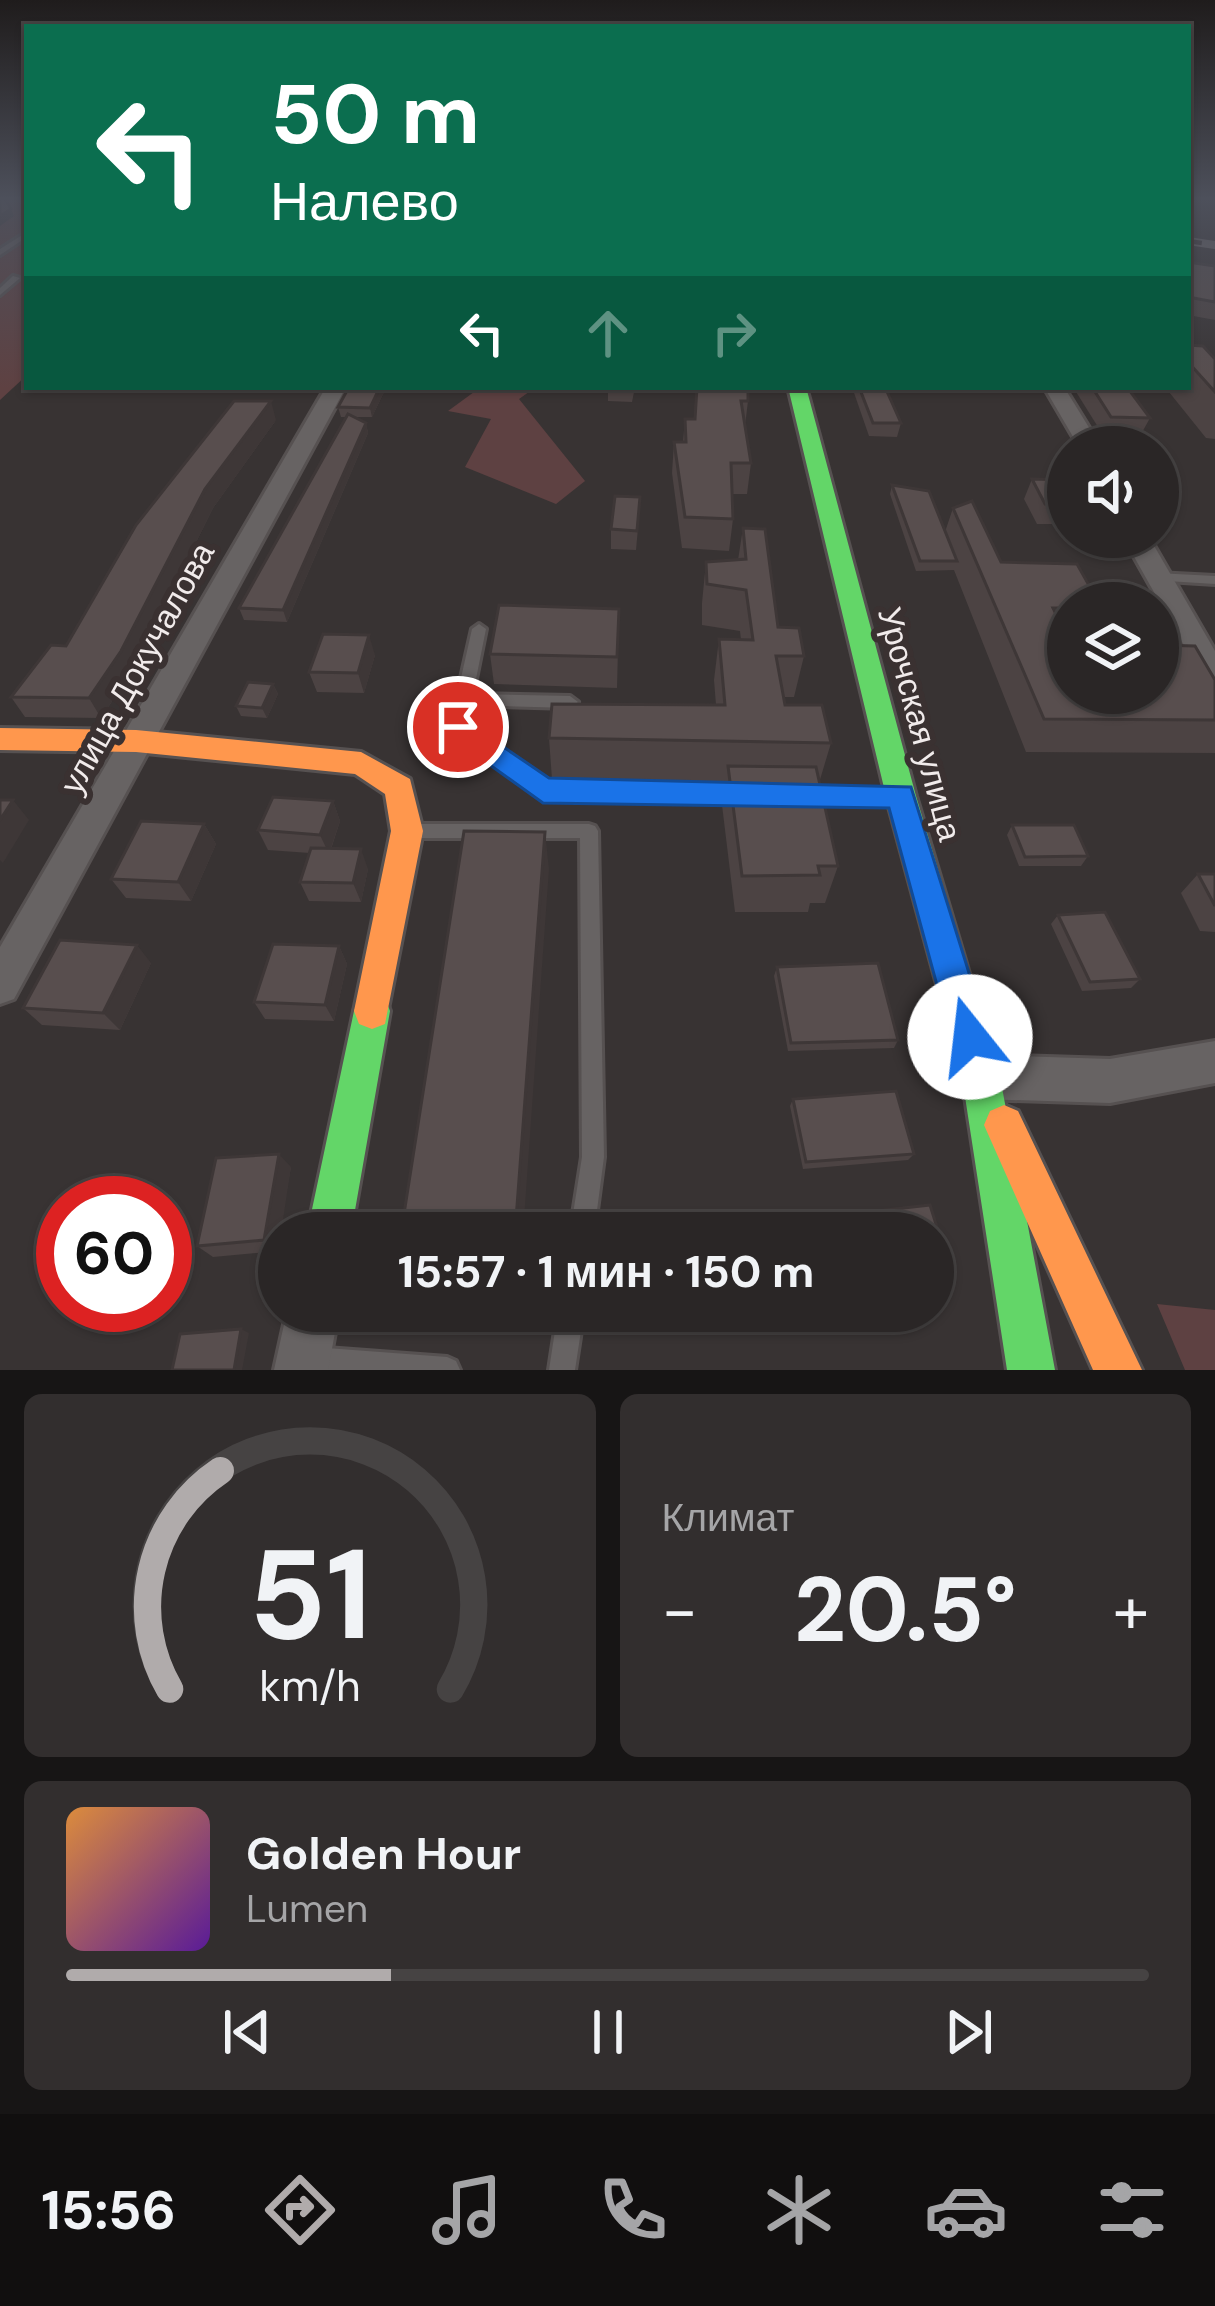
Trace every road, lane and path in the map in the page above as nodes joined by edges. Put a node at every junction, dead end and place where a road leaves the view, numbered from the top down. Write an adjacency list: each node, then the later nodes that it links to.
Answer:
1 (0, 278): 2 (lane)
2 (0, 292)
3 (334, 390): 15 (street, улица Докучалова)
4 (798, 390): 18 (main road, Урочская улица)
5 (1056, 390): 6 (street)
6 (1077, 426)
7 (1146, 558): 8 (street)
8 (1156, 577): 9 (lane); 11 (street)
9 (1215, 580)
10 (479, 629): 12 (lane)
11 (1215, 676)
12 (465, 699): 13 (lane); 16 (lane)
13 (570, 703)
14 (0, 739): 15 (main road)
15 (136, 741): 19 (main road); 20 (street, улица Докучалова)
16 (758, 794)
17 (782, 794): 18 (lane)
18 (901, 796): 22 (main road, Урочская улица)
19 (407, 831): 23 (main road); 24 (lane)
20 (0, 986)
21 (1215, 1062): 22 (street)
22 (981, 1077): 29 (main road, Урочская улица); 30 (main road, Урочская улица)
23 (333, 1212)
24 (585, 1212)
25 (568, 1332): 28 (lane)
26 (306, 1347): 27 (lane)
27 (448, 1370)
28 (562, 1370)
29 (1031, 1370)
30 (1118, 1370)

